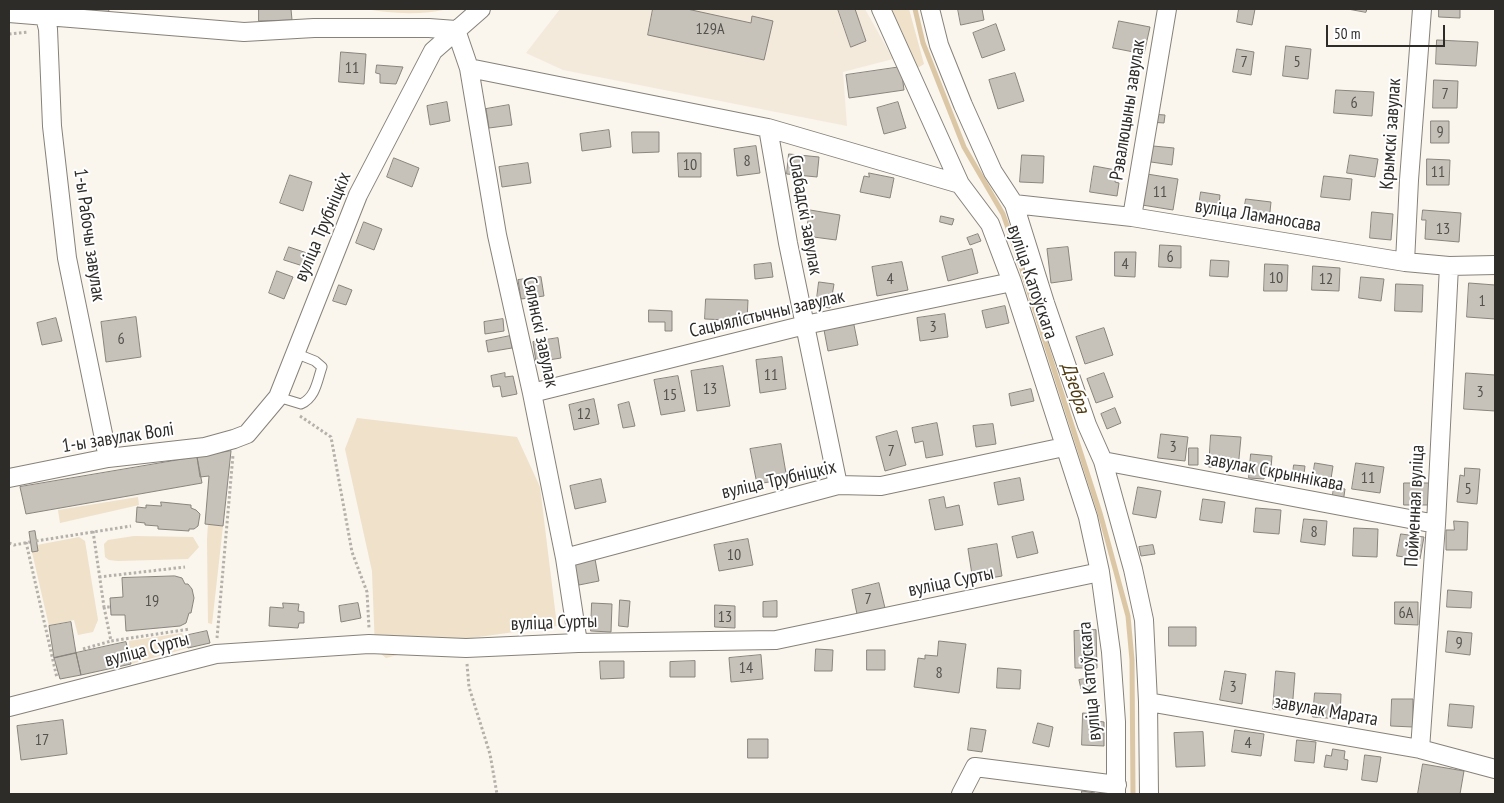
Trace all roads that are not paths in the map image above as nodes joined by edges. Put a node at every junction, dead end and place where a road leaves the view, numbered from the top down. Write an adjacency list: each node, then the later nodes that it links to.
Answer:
1 (481, 9): 8 (street, вуліца Трубніцкіх)
2 (881, 9): 11 (street, вуліца Катоўскага)
3 (930, 9): 12 (street, вуліца Катоўскага)
4 (1167, 9): 13 (street, Рэвалюцыны завулак)
5 (1422, 9): 14 (street, Крымскі завулак)
6 (9, 13): 7 (street)
7 (45, 17): 8 (street); 24 (street, 1-ы Рабочы завулак)
8 (456, 30): 9 (street, Сялянскі завулак); 19 (street, вуліца Трубніцкіх)
9 (469, 68): 10 (street, Слабадскі завулак); 20 (street, Сялянскі завулак)
10 (768, 128): 11 (street, Слабадскі завулак); 18 (street, Слабадскі завулак)
11 (960, 184): 17 (street, вуліца Катоўскага)
12 (1014, 204): 13 (street, вуліца Ламаносава); 25 (street, вуліца Катоўскага)
13 (1132, 218): 14 (street, вуліца Ламаносава)
14 (1405, 262): 16 (street, вуліца Ламаносава)
15 (1495, 265): 16 (street, вуліца Ламаносава)
16 (1449, 266): 28 (street, Пойменная вуліца)
17 (1012, 282): 18 (street, Сацыялістычны завулак); 23 (street, вуліца Катоўскага)
18 (805, 326): 20 (street, Сацыялістычны завулак); 27 (street, Слабадскі завулак)
19 (296, 353): 21 (street, вуліца Трубніцкіх); 21 (lane)
20 (532, 393): 29 (street, Сялянскі завулак)
21 (278, 397): 22 (street, вуліца Трубніцкіх)
22 (234, 439): 24 (street, 1-ы завулак Волі)
23 (1064, 447): 27 (street, вуліца Трубніцкіх); 30 (street, вуліца Катоўскага)
24 (108, 458): 26 (street, 1-ы завулак Волі)
25 (1103, 462): 28 (street, завулак Скрыннікава); 32 (street, вуліца Катоўскага)
26 (9, 478)
27 (838, 485): 29 (street, вуліца Трубніцкіх)
28 (1436, 524): 34 (street, Пойменная вуліца)
29 (565, 558): 31 (street, Сялянскі завулак)
30 (1100, 572): 31 (street, вуліца Сурты); 36 (street, вуліца Катоўскага)
31 (578, 643): 33 (street, вуліца Сурты)
32 (1148, 702): 34 (street, завулак Марата); 38 (street, вуліца Катоўскага)
33 (9, 707)
34 (1420, 749): 35 (street, завулак Марата)
35 (1495, 769)
36 (1117, 790): 37 (street)
37 (961, 794)
38 (1149, 794)

